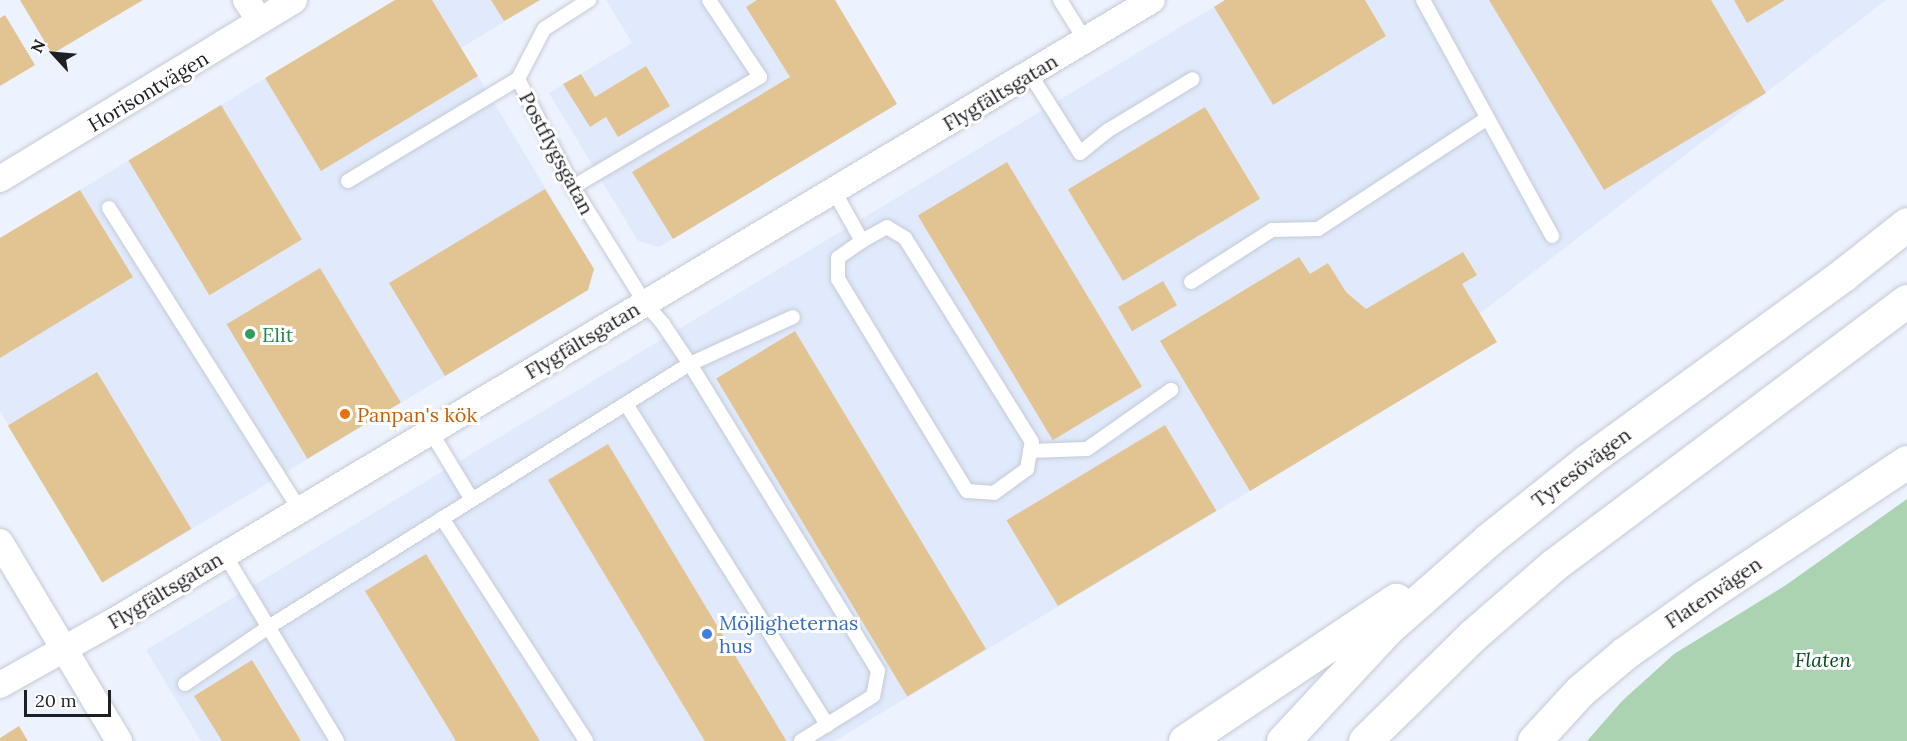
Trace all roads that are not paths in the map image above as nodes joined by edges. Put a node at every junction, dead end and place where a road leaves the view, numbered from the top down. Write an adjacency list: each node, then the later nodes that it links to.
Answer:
1 (246, 0): 8 (street)
2 (294, 0): 8 (street, Horisontvägen)
3 (589, 0): 11 (lane)
4 (709, 0): 16 (lane)
5 (1060, 0): 9 (lane)
6 (1152, 0): 9 (street, Flygfältsgatan)
7 (1423, 0): 13 (lane)
8 (260, 21): 14 (street, Horisontvägen)
9 (1085, 40): 10 (street, Flygfältsgatan)
10 (1030, 74): 12 (lane); 17 (street, Flygfältsgatan)
11 (518, 79): 15 (lane, Postflygsgatan); 16 (lane, Postflygsgatan)
12 (1193, 79)
13 (1486, 119): 20 (lane); 22 (lane)
14 (0, 179)
15 (348, 181)
16 (573, 188): 24 (lane, Postflygsgatan)
17 (834, 191): 21 (lane); 24 (street, Flygfältsgatan)
18 (109, 208): 33 (lane)
19 (1907, 224): 35 (main road, Tyresövägen)
20 (1552, 236)
21 (862, 241): 30 (lane); 30 (lane)
22 (1191, 282)
23 (1907, 301): 49 (main road)
24 (645, 303): 26 (lane, Postflygsgatan); 29 (street, Flygfältsgatan)
25 (793, 317): 26 (lane)
26 (690, 364): 28 (lane); 42 (lane, Postflygsgatan)
27 (1172, 390): 30 (lane)
28 (626, 404): 32 (lane); 42 (lane)
29 (431, 432): 32 (lane); 33 (street, Flygfältsgatan)
30 (1030, 451)
31 (1907, 462): 50 (main road, Flatenvägen)
32 (472, 500): 34 (lane)
33 (300, 510): 37 (street, Flygfältsgatan)
34 (442, 518): 38 (lane); 45 (lane)
35 (1488, 540): 47 (main road); 48 (main road, Tyresövägen)
36 (0, 542): 39 (street)
37 (225, 555): 38 (lane); 39 (street, Flygfältsgatan)
38 (267, 628): 41 (lane); 44 (lane)
39 (65, 647): 40 (street, Flygfältsgatan); 43 (street)
40 (6, 682)
41 (185, 684)
42 (826, 725): 46 (lane, Postflygsgatan)
43 (119, 741)
44 (338, 741)
45 (586, 741)
46 (801, 741)
47 (1185, 741)
48 (1283, 741)
49 (1365, 741)
50 (1533, 741)

